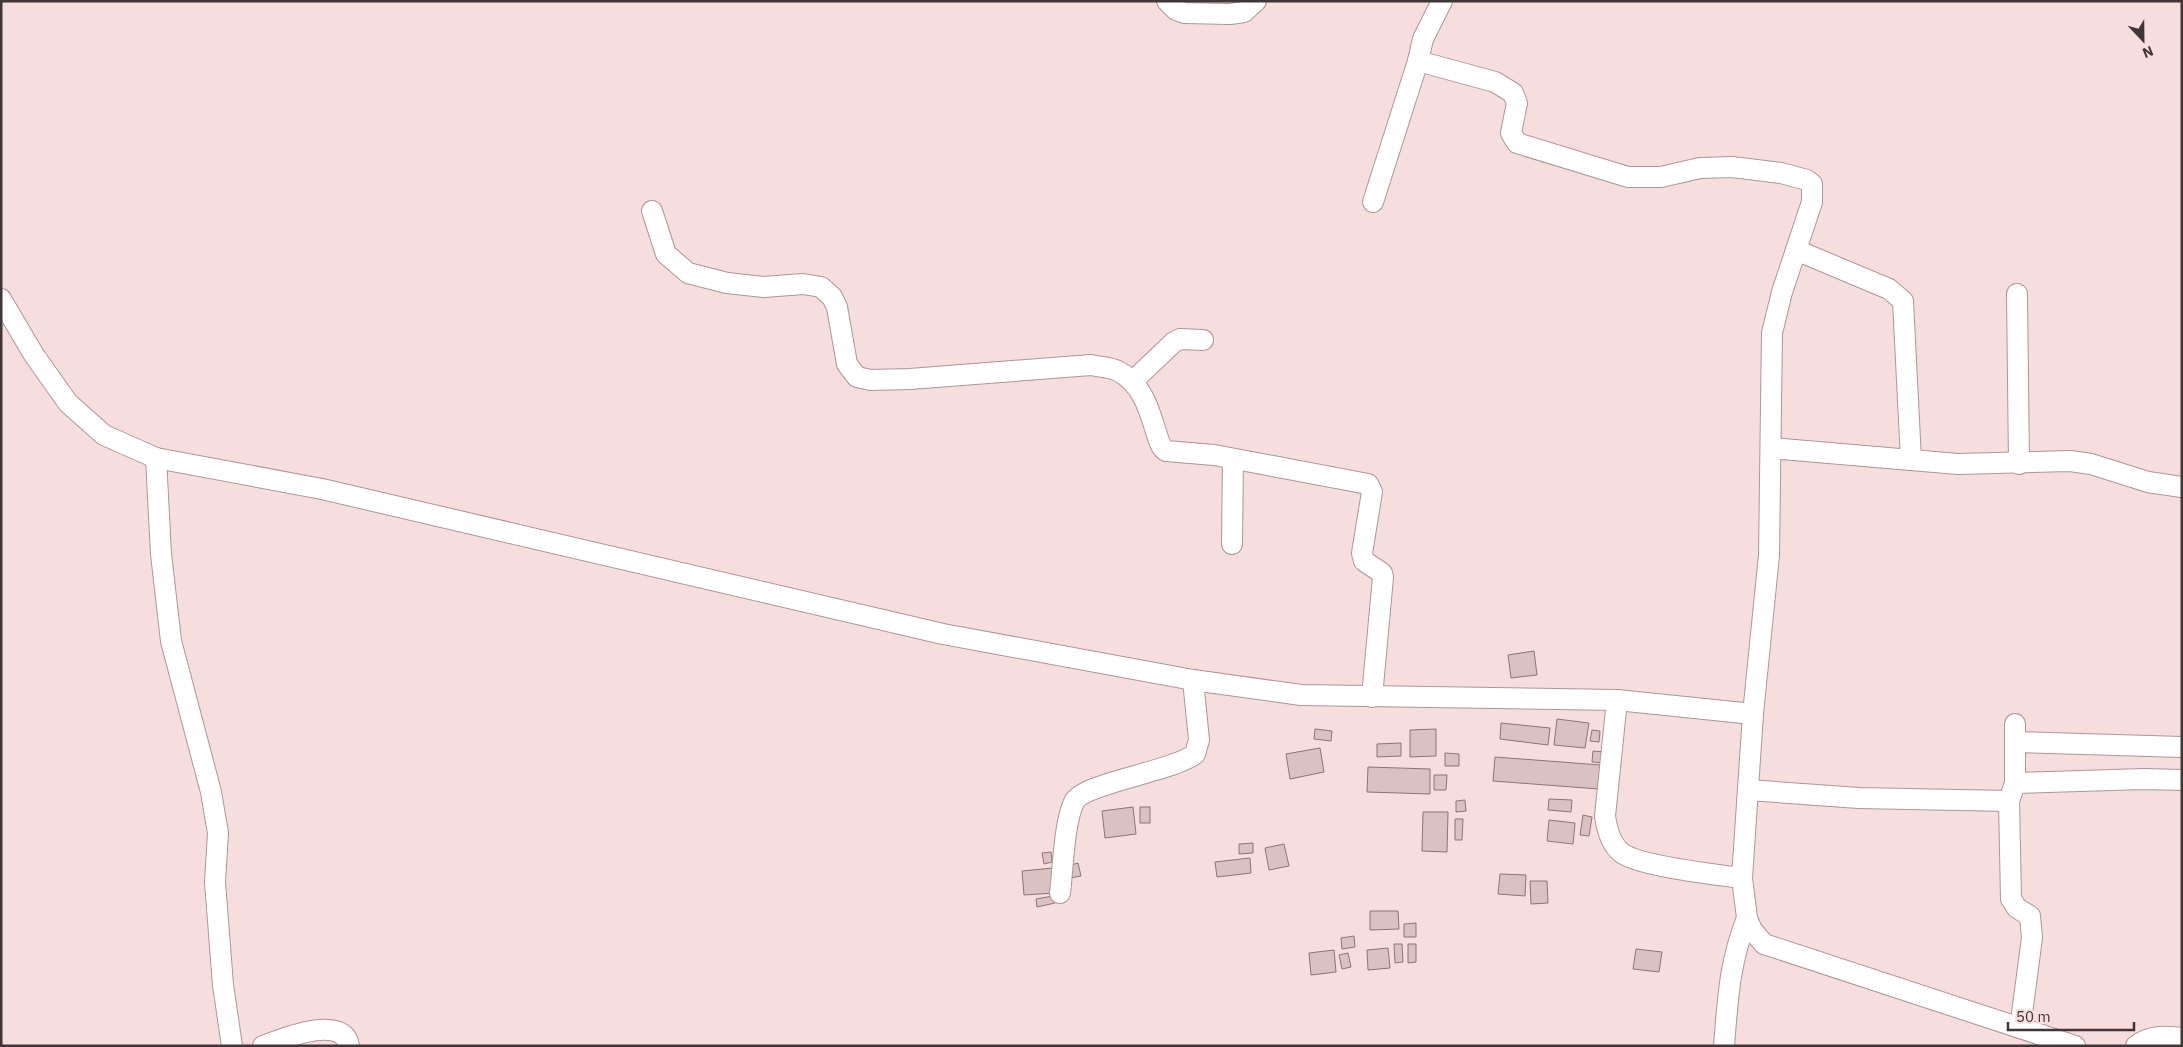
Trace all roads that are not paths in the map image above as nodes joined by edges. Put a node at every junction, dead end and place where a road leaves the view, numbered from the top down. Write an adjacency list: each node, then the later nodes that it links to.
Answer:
1 (1167, 1): 2 (street)
2 (1256, 1)
3 (1442, 1): 4 (street)
4 (1418, 61): 5 (street); 7 (street)
5 (1373, 202)
6 (652, 211): 11 (street)
7 (1796, 250): 12 (street); 15 (street)
8 (2017, 294): 16 (street)
9 (1, 299): 13 (street)
10 (1203, 340): 11 (street)
11 (1134, 381): 14 (street)
12 (1771, 448): 15 (street); 22 (street)
13 (156, 458): 19 (street); 32 (street)
14 (1233, 459): 18 (street); 20 (street)
15 (1911, 460): 16 (street)
16 (2019, 464): 17 (street)
17 (2182, 488)
18 (1232, 544)
19 (1193, 680): 20 (street); 28 (street)
20 (1372, 697): 21 (street)
21 (1617, 700): 22 (street); 27 (street)
22 (1754, 714): 25 (street)
23 (2182, 747): 26 (street)
24 (2182, 780): 26 (street)
25 (1748, 790): 26 (street); 27 (street)
26 (2012, 792): 30 (street)
27 (1742, 878): 29 (street)
28 (1060, 894)
29 (1747, 918): 30 (street); 35 (street)
30 (2026, 1035): 36 (street)
31 (2182, 1038): 37 (street)
32 (232, 1046)
33 (263, 1046): 34 (street)
34 (349, 1046)
35 (1724, 1046)
36 (2075, 1046)
37 (2136, 1046)

